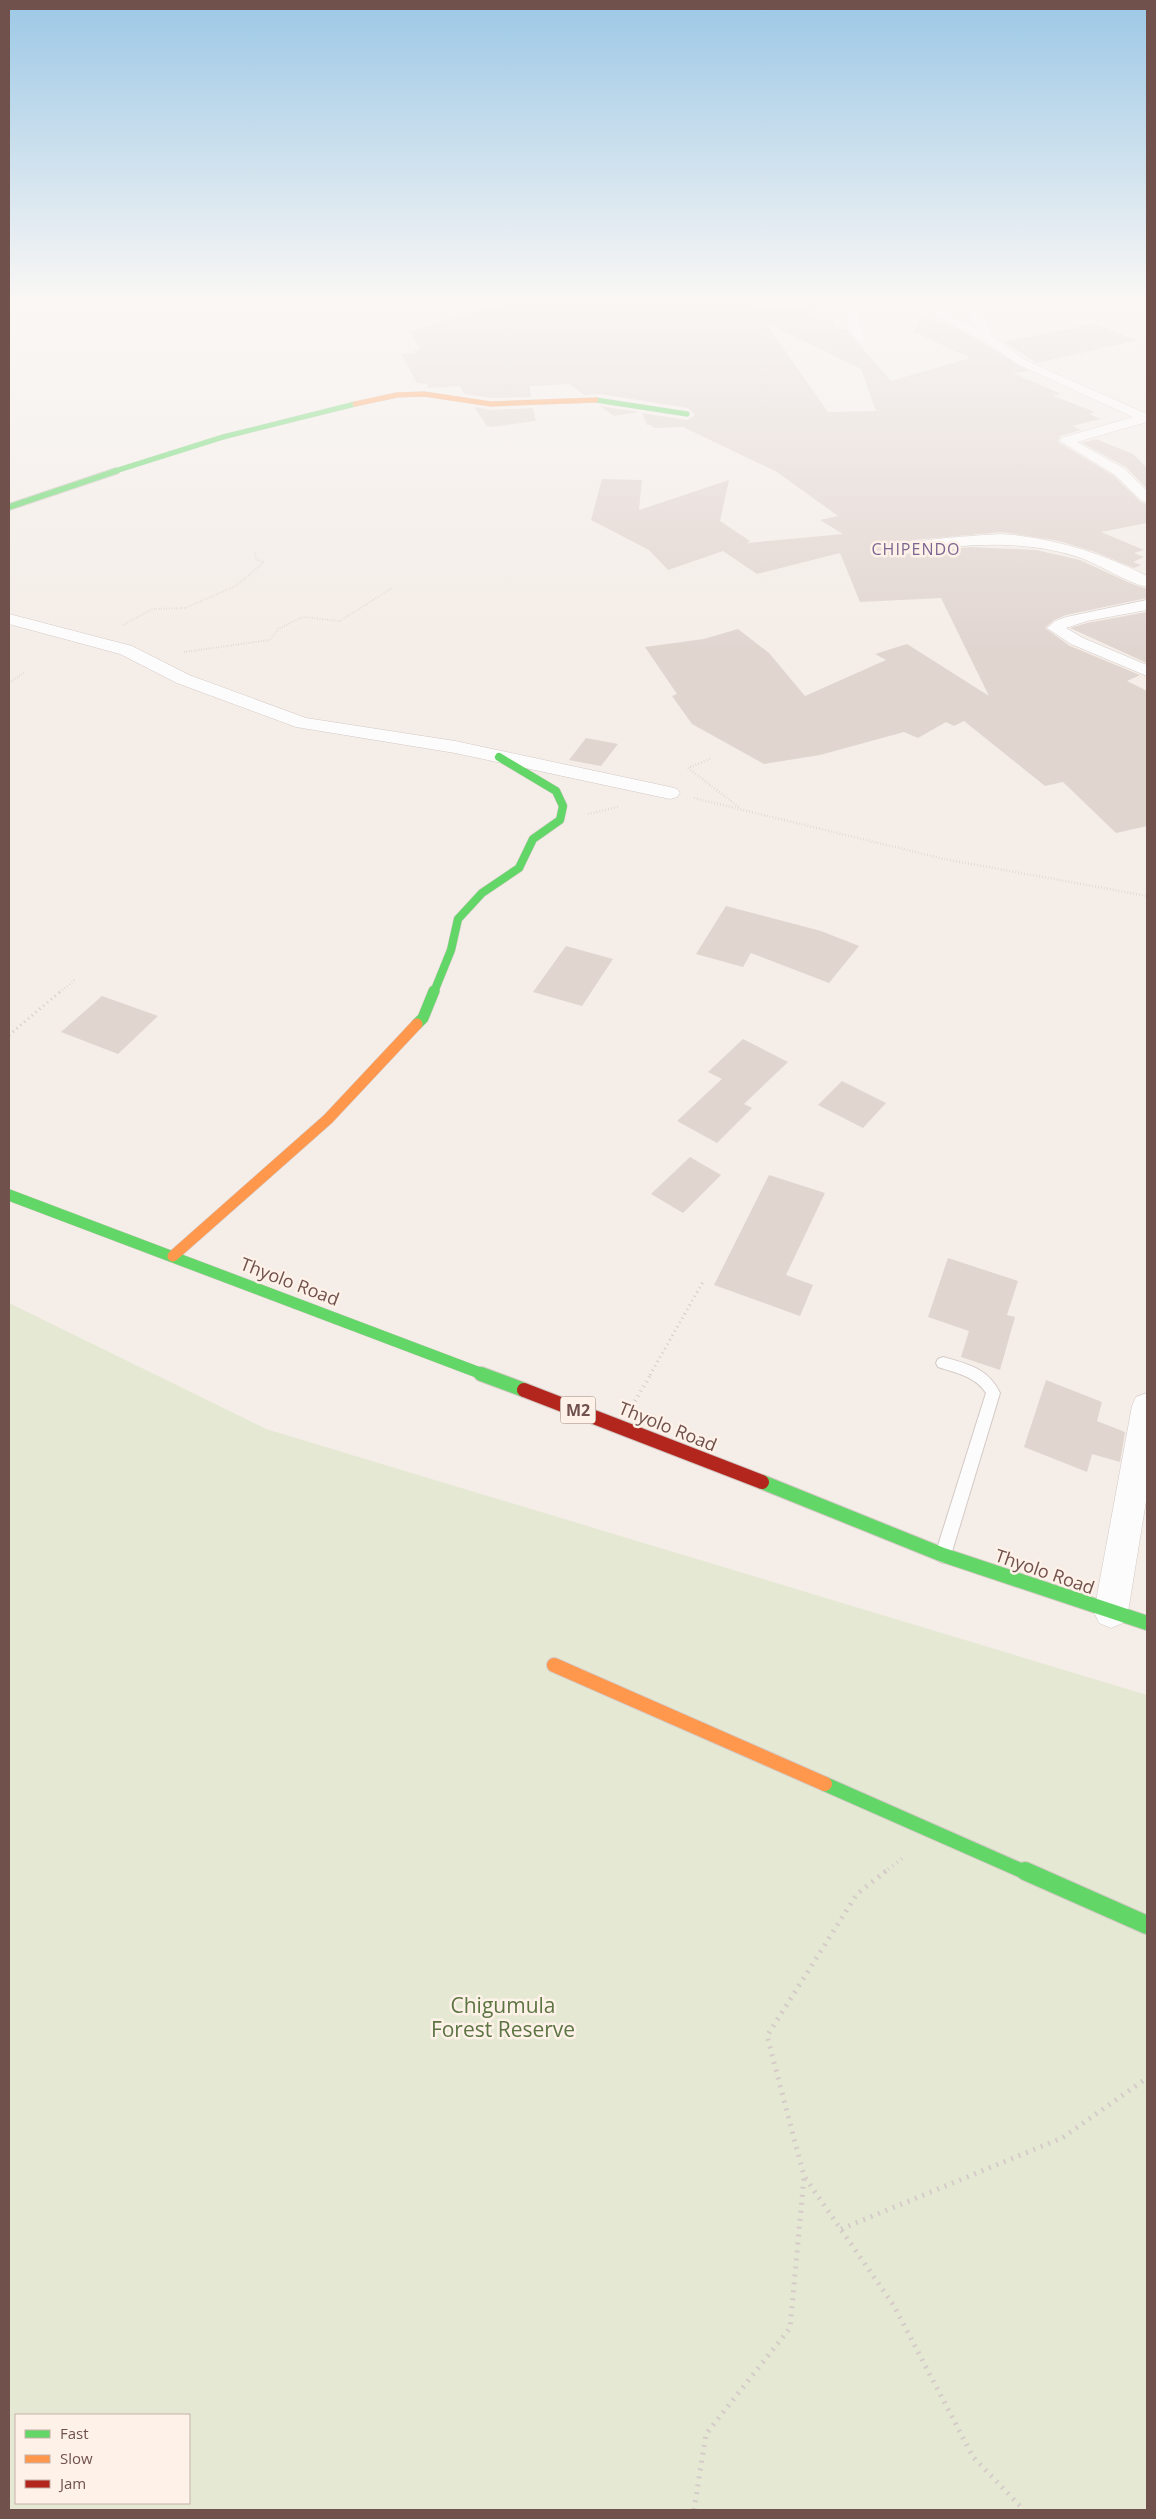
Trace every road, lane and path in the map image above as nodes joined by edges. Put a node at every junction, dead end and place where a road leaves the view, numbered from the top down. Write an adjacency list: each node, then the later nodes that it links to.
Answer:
1 (306, 415): 4 (main road)
2 (1146, 417): 3 (street)
3 (1147, 498)
4 (9, 507)
5 (904, 548): 7 (street)
6 (255, 553): 11 (path)
7 (1147, 582)
8 (392, 588): 12 (path)
9 (1147, 605): 13 (street)
10 (9, 620): 11 (street)
11 (99, 641): 12 (street)
12 (141, 657): 16 (street)
13 (1147, 671)
14 (25, 672): 15 (path)
15 (9, 682)
16 (499, 757): 18 (street); 24 (main road)
17 (710, 759): 19 (path)
18 (670, 793): 19 (path)
19 (742, 810): 20 (path)
20 (1147, 896)
21 (76, 979): 22 (path)
22 (9, 1035)
23 (9, 1195): 24 (main road, Thyolo Road / M2)
24 (173, 1256): 28 (main road, Thyolo Road / M2)
25 (704, 1280): 28 (path)
26 (943, 1363): 29 (lane)
27 (1147, 1406): 30 (street)
28 (621, 1426): 29 (main road, Thyolo Road / M2)
29 (943, 1555): 30 (main road, Thyolo Road / M2)
30 (1111, 1612): 31 (main road, Thyolo Road / M2)
31 (1147, 1623)
32 (554, 1665): 33 (main road)
33 (935, 1832): 34 (main road); 36 (path)
34 (1147, 1925)
35 (1147, 2078): 37 (path)
36 (804, 2176): 37 (path); 38 (path)
37 (841, 2229): 39 (path)
38 (694, 2510)
39 (1024, 2510)

